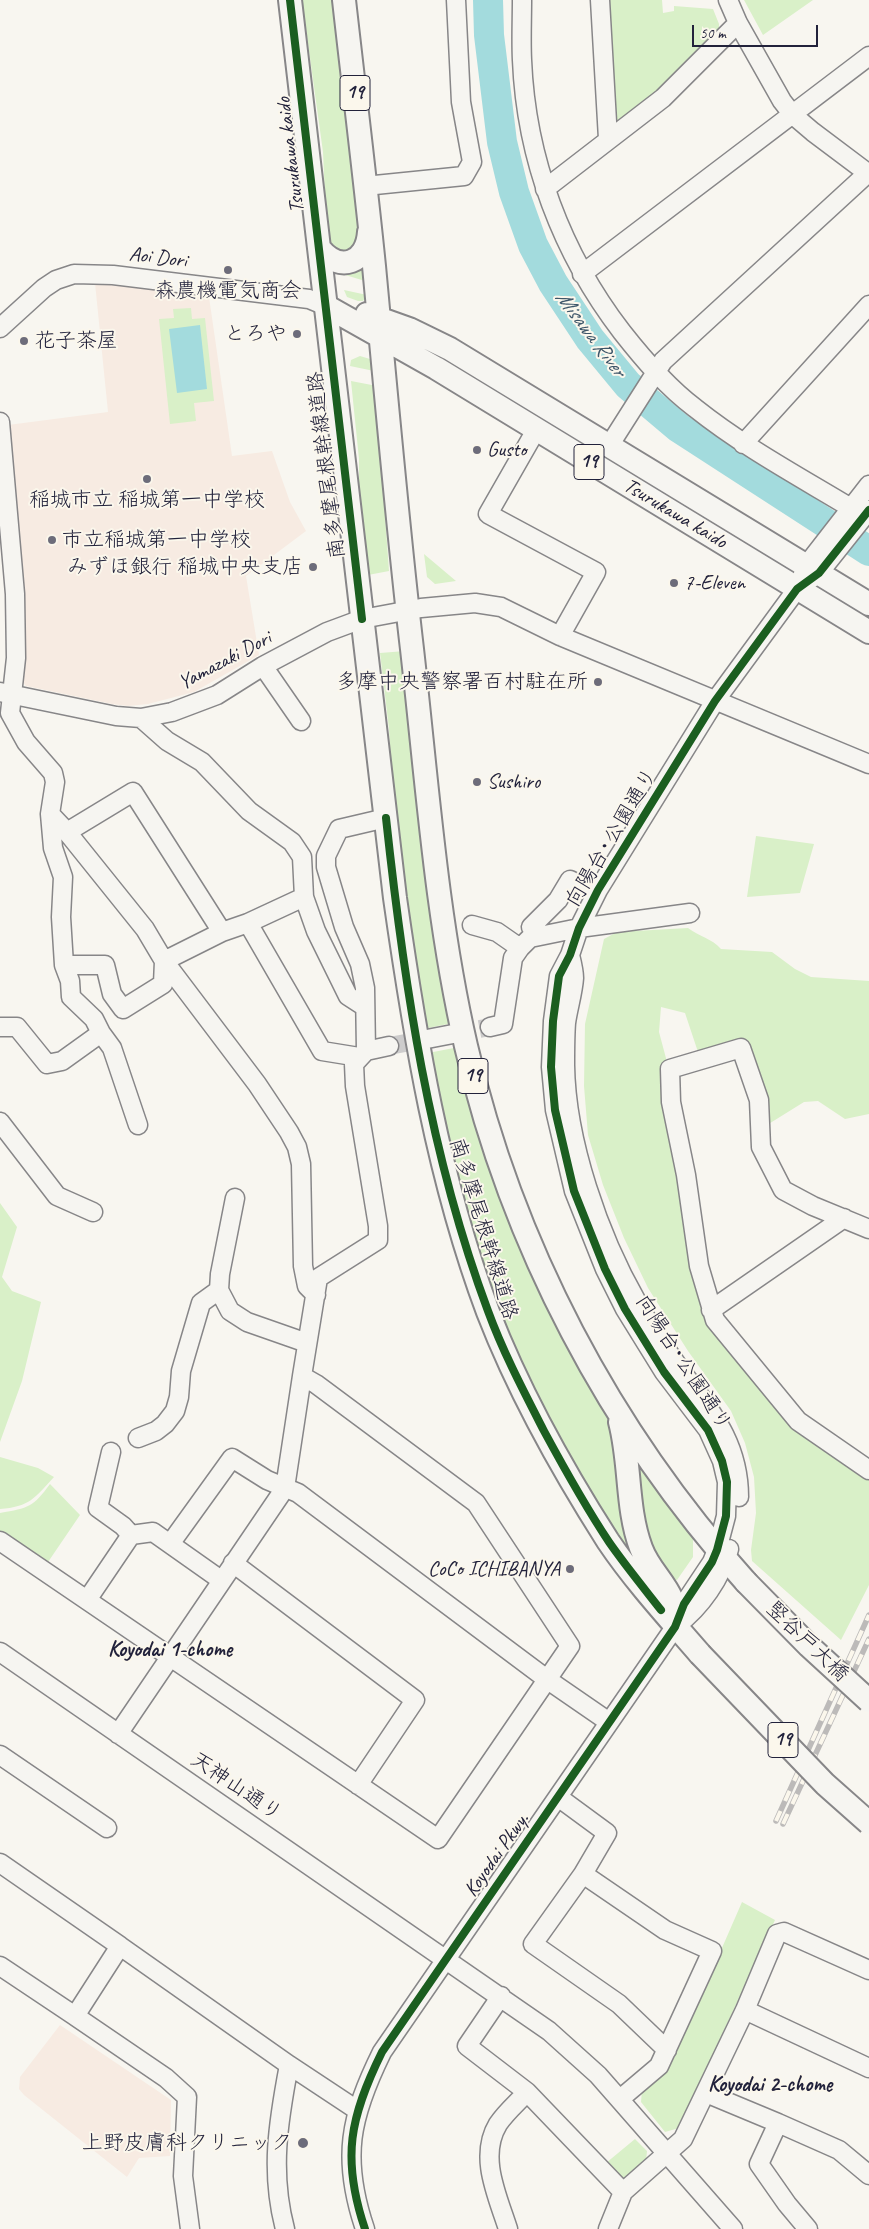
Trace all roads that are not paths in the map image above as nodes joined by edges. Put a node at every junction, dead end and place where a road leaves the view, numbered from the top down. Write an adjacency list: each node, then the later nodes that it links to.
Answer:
1 (290, 0): 15 (main road, Tsurukawa kaido / 19)
2 (344, 0): 12 (main road, 19)
3 (456, 0): 12 (street)
4 (522, 0): 13 (street)
5 (600, 0): 10 (street)
6 (728, 0): 7 (street)
7 (738, 23): 9 (street); 10 (street)
8 (869, 56): 9 (street)
9 (793, 115): 11 (street); 16 (street)
10 (608, 139): 13 (street)
11 (869, 173): 21 (street)
12 (365, 186): 14 (main road, 19)
13 (545, 189): 16 (street)
14 (369, 226): 15 (main road); 19 (main road, 19)
15 (320, 249): 18 (main road, Tsurukawa kaido / 19)
16 (582, 274): 21 (street)
17 (869, 305): 24 (street)
18 (326, 306): 19 (main road, Tsurukawa kaido / 19); 20 (street, Aoi Dori); 33 (main road, 南多摩尾根幹線道路 / 19)
19 (379, 327): 23 (main road, Tsurukawa kaido / 19); 25 (main road, Tsurukawa kaido / 19); 32 (main road, 南多摩尾根幹線道路 / 19)
20 (0, 328)
21 (653, 377): 24 (street); 25 (street)
22 (0, 422): 30 (street)
23 (536, 430): 29 (main road, Tsurukawa kaido / 19); 35 (street)
24 (743, 444): 27 (street)
25 (609, 446): 28 (main road, Tsurukawa kaido / 19)
26 (869, 484): 27 (street, 向陽台･公園通り)
27 (859, 516): 28 (street, 向陽台･公園通り)
28 (812, 570): 29 (street, 向陽台･公園通り); 31 (main road, Tsurukawa kaido / 19)
29 (797, 589): 34 (main road, Tsurukawa kaido / 19); 38 (street, 向陽台･公園通り)
30 (8, 595): 37 (street)
31 (869, 604)
32 (407, 610): 33 (street, Yamazaki Dori); 35 (street, Yamazaki Dori); 75 (main road, 南多摩尾根幹線道路 / 19)
33 (362, 619): 36 (street, Yamazaki Dori); 43 (main road, 南多摩尾根幹線道路 / 19)
34 (869, 632)
35 (560, 636): 38 (street, Yamazaki Dori)
36 (264, 666): 39 (street, Yamazaki Dori); 40 (street)
37 (6, 693): 39 (street, Yamazaki Dori); 42 (street)
38 (715, 701): 41 (street, Yamazaki Dori); 45 (street, 向陽台･公園通り)
39 (141, 718): 46 (street)
40 (301, 721)
41 (869, 764)
42 (50, 814): 44 (street); 55 (street)
43 (386, 818): 56 (street); 87 (main road, 南多摩尾根幹線道路 / 19)
44 (67, 832): 51 (street); 54 (street)
45 (596, 893): 50 (street, 向陽台･公園通り); 52 (street)
46 (304, 897): 48 (street); 56 (street)
47 (690, 912): 50 (street)
48 (248, 923): 51 (street); 63 (street)
49 (472, 925): 53 (street)
50 (579, 928): 52 (street); 84 (street, 向陽台･公園通り)
51 (222, 932): 54 (street)
52 (537, 936): 53 (street)
53 (520, 948): 58 (street)
54 (164, 961): 55 (street); 71 (street)
55 (64, 965): 59 (street)
56 (365, 1007): 63 (street)
57 (0, 1027): 59 (street)
58 (490, 1027)
59 (101, 1033): 65 (street)
60 (453, 1034): 61 (street)
61 (427, 1039)
62 (390, 1046): 63 (street)
63 (363, 1054): 71 (street)
64 (0, 1122): 67 (street)
65 (138, 1125)
66 (236, 1198): 70 (street)
67 (93, 1212)
68 (844, 1218): 69 (street); 72 (street); 72 (street)
69 (869, 1229)
70 (219, 1290): 73 (street); 76 (street)
71 (316, 1295): 73 (street)
72 (710, 1310): 78 (street)
73 (307, 1343): 74 (street)
74 (302, 1376): 79 (street); 90 (street)
75 (614, 1405): 84 (main road, 南多摩尾根幹線道路 / 19); 87 (main road)
76 (138, 1438)
77 (111, 1452): 80 (street)
78 (869, 1470)
79 (285, 1488): 82 (street); 83 (street); 90 (street)
80 (131, 1535): 82 (street); 86 (street)
81 (0, 1541): 86 (street)
82 (170, 1544): 85 (street)
83 (233, 1563): 85 (street); 95 (street)
84 (732, 1566): 87 (street, Koyodai Pkwy.); 91 (main road, 竪谷戸大橋 / 19, bridge)
85 (221, 1580): 89 (street)
86 (87, 1600): 89 (street)
87 (675, 1627): 92 (street, Koyodai Pkwy.); 97 (main road, 19, bridge)
88 (0, 1652): 93 (street, 天神山通り)
89 (171, 1658): 93 (street); 95 (street)
90 (548, 1680): 92 (street); 95 (street)
91 (869, 1701)
92 (609, 1722): 96 (street, Koyodai Pkwy.)
93 (118, 1734): 102 (street, 天神山通り)
94 (0, 1755): 98 (street)
95 (358, 1786)
96 (558, 1797): 100 (street); 102 (street, Koyodai Pkwy.)
97 (869, 1823)
98 (107, 1828)
99 (0, 1863): 101 (street)
100 (583, 1874): 108 (street); 108 (street)
101 (120, 1946): 107 (street); 109 (street)
102 (447, 1959): 105 (street, 天神山通り); 114 (street, Koyodai Pkwy.)
103 (0, 1966): 107 (street)
104 (869, 1970): 106 (street)
105 (500, 1996): 111 (street); 113 (street, 天神山通り)
106 (745, 2010): 110 (street); 112 (street)
107 (75, 2016): 119 (street)
108 (667, 2050): 113 (street)
109 (289, 2065): 114 (street); 120 (street)
110 (869, 2068)
111 (528, 2092): 118 (street); 122 (street)
112 (706, 2093): 115 (street); 116 (street)
113 (620, 2099): 116 (street, 天神山通り)
114 (357, 2110): 121 (street, Koyodai Pkwy.)
115 (778, 2123): 117 (street); 125 (street)
116 (667, 2154): 118 (street); 124 (street, 天神山通り)
117 (869, 2175)
118 (623, 2192): 123 (street)
119 (190, 2229)
120 (285, 2229)
121 (365, 2229)
122 (508, 2229)
123 (608, 2229)
124 (733, 2229)
125 (808, 2229)

